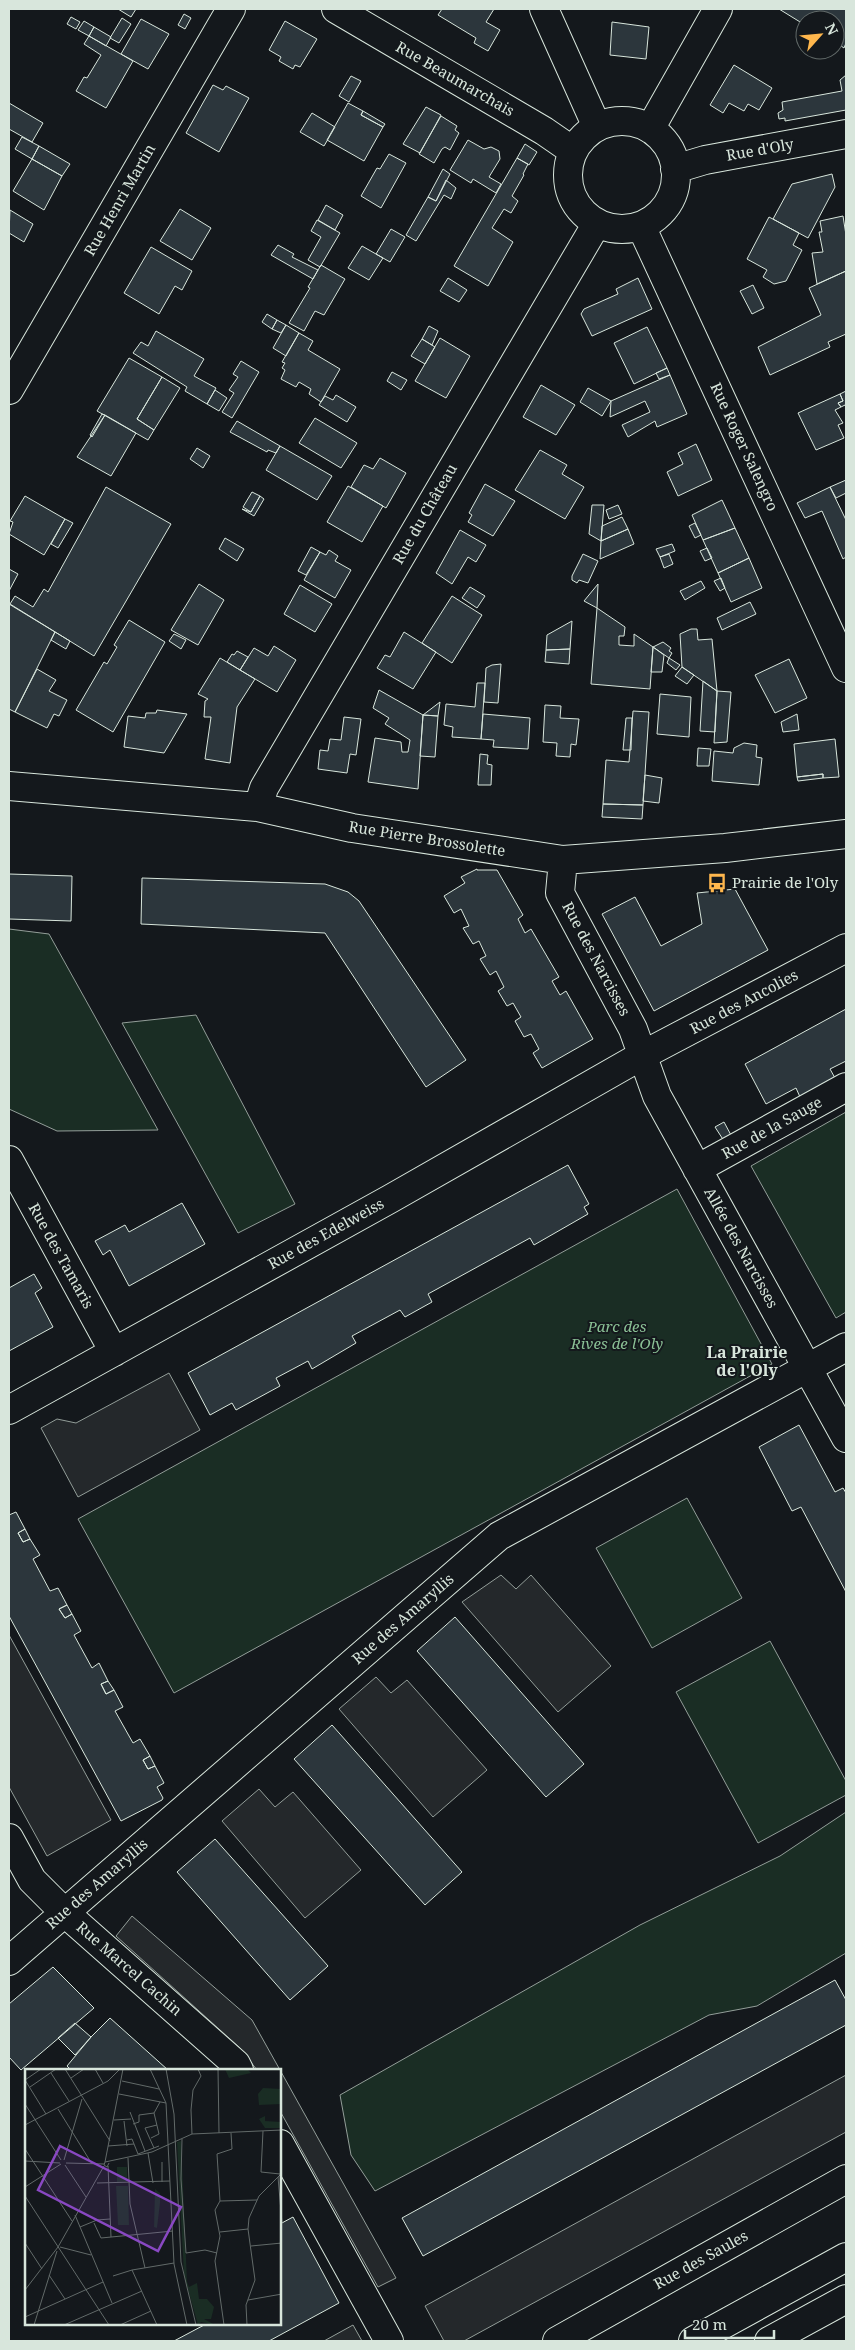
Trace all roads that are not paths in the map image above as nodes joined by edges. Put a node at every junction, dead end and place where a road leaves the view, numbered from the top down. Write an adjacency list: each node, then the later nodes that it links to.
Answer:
1 (231, 9): 12 (street, Rue Henri Martin)
2 (336, 9): 8 (street, Rue Beaumarchais)
3 (544, 9): 5 (street)
4 (718, 9): 6 (street)
5 (597, 127): 6 (street); 8 (street)
6 (650, 129): 9 (street)
7 (846, 134): 9 (street, Rue d'Oly)
8 (573, 151): 10 (street)
9 (676, 169): 11 (street)
10 (597, 223): 11 (street); 16 (street, Rue du Château)
11 (641, 226): 13 (street, Rue Roger Salengro)
12 (9, 390)
13 (839, 632): 14 (street, Rue Roger Salengro)
14 (846, 668)
15 (9, 786): 16 (street, Rue Pierre Brossolette)
16 (258, 807): 18 (street, Rue Pierre Brossolette)
17 (846, 834): 18 (street, Rue Pierre Brossolette)
18 (563, 860): 20 (street, Rue des Narcisses)
19 (846, 948): 20 (street, Rue des Ancolies)
20 (641, 1056): 23 (street, Allée des Narcisses); 25 (street, Rue des Edelweiss)
21 (846, 1087): 23 (street, Rue de la Sauge)
22 (9, 1160): 25 (street, Rue des Tamaris)
23 (697, 1168): 26 (street, Allée des Narcisses)
24 (846, 1347): 26 (street, Rue des Amaryllis)
25 (114, 1352): 27 (street, Rue des Edelweiss)
26 (808, 1369): 28 (street, Allée des Narcisses); 30 (street, Rue des Amaryllis)
27 (9, 1410)
28 (846, 1438)
29 (9, 1838): 30 (street, Rue Marcel Cachin)
30 (64, 1912): 31 (street, Rue des Amaryllis); 32 (street, Rue Marcel Cachin)
31 (9, 1961)
32 (238, 2069)
33 (281, 2146): 37 (street)
34 (846, 2179): 38 (street, Rue des Saules)
35 (846, 2257): 39 (street)
36 (846, 2299): 40 (street)
37 (388, 2341)
38 (557, 2341)
39 (692, 2341)
40 (769, 2341)

